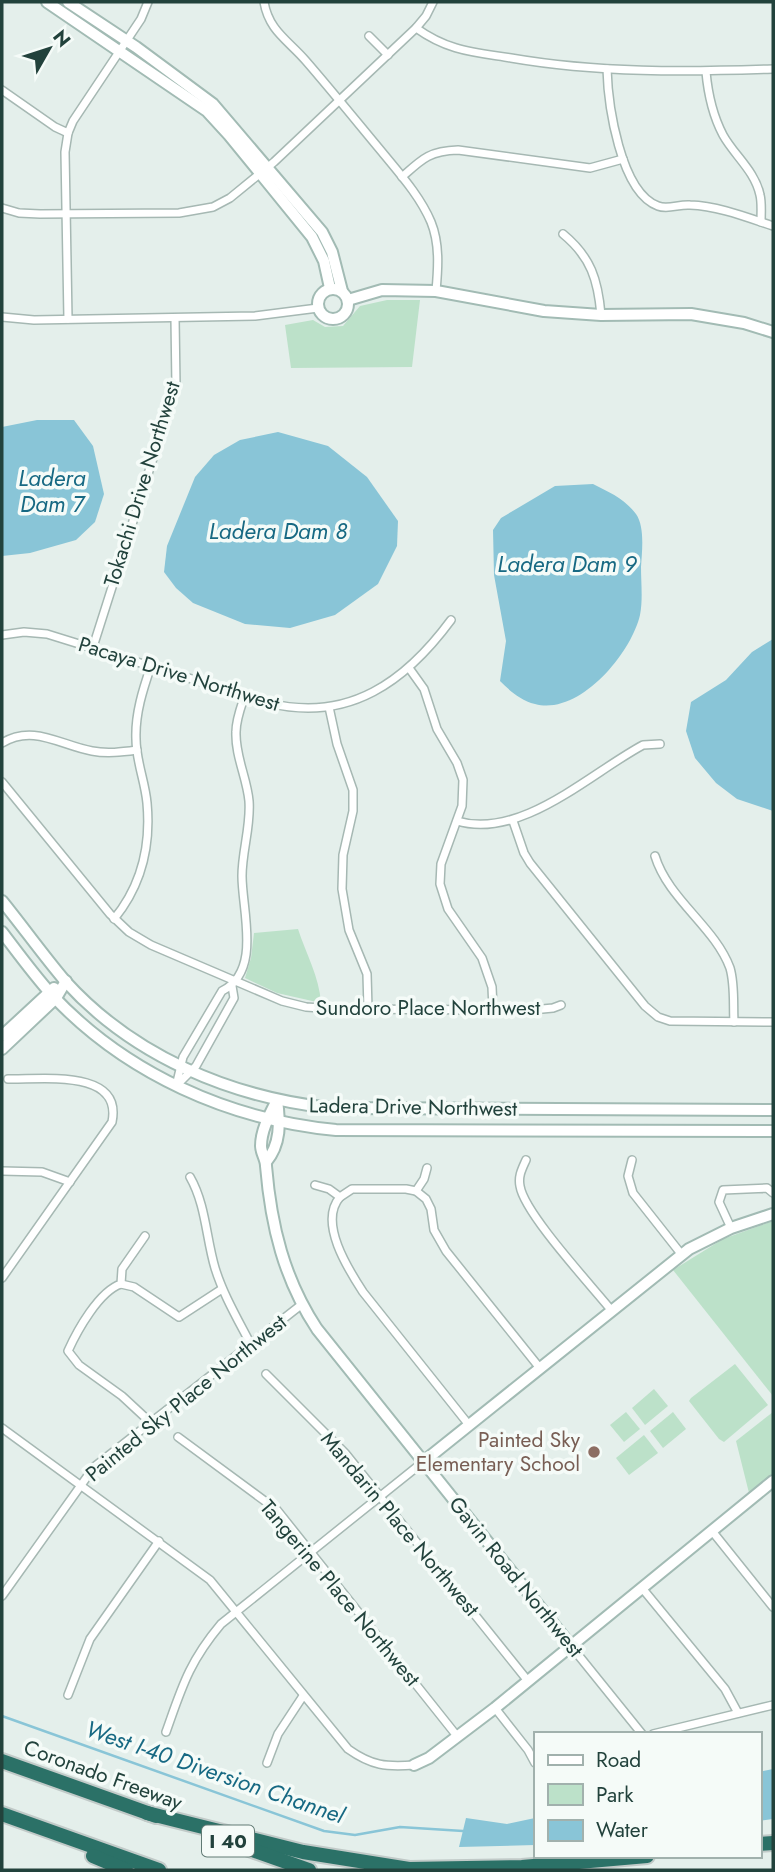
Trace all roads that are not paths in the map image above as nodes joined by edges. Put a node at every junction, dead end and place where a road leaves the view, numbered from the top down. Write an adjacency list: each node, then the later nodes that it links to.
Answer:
1 (47, 2): 8 (street)
2 (68, 2): 8 (street)
3 (148, 2): 8 (street)
4 (264, 2): 14 (street)
5 (433, 2): 6 (street)
6 (416, 28): 9 (street); 10 (street)
7 (369, 36): 9 (street)
8 (125, 46): 15 (street); 17 (street)
9 (388, 55): 14 (street)
10 (607, 69): 12 (street); 16 (street)
11 (773, 69): 12 (street)
12 (706, 72): 21 (street)
13 (2, 90): 15 (street)
14 (340, 100): 17 (street); 18 (street)
15 (68, 133): 20 (street)
16 (624, 159): 18 (street); 21 (street)
17 (265, 171): 20 (street); 24 (street); 26 (street)
18 (402, 177): 25 (street)
19 (2, 208): 20 (street)
20 (66, 214): 31 (street)
21 (761, 222): 22 (street)
22 (773, 226)
23 (564, 234): 28 (street)
24 (330, 288): 26 (street); 27 (street)
25 (436, 291): 26 (street); 28 (street)
26 (345, 296): 27 (street)
27 (318, 308): 30 (street)
28 (601, 315): 32 (street)
29 (2, 317): 31 (street)
30 (175, 318): 31 (street); 35 (street, Tokachi Drive Northwest)
31 (68, 319)
32 (773, 332)
33 (452, 620): 37 (street, Pacaya Drive Northwest)
34 (2, 635): 35 (street, Pacaya Drive Northwest)
35 (93, 647): 36 (street, Pacaya Drive Northwest)
36 (151, 666): 38 (street, Pacaya Drive Northwest); 42 (street)
37 (409, 668): 39 (street, Pacaya Drive Northwest); 44 (street)
38 (245, 695): 39 (street, Pacaya Drive Northwest); 51 (street)
39 (328, 707): 54 (street)
40 (2, 743): 42 (street)
41 (660, 744): 45 (street)
42 (137, 750): 48 (street)
43 (2, 782): 48 (street, Sundoro Place Northwest)
44 (457, 821): 45 (street); 55 (street)
45 (513, 821): 56 (street)
46 (655, 856): 56 (street)
47 (2, 901): 50 (street, Ladera Drive Northwest)
48 (114, 919): 51 (street, Sundoro Place Northwest)
49 (2, 932): 52 (street, Ladera Drive Northwest)
50 (66, 981): 52 (street); 60 (street, Ladera Drive Northwest)
51 (234, 984): 54 (street, Sundoro Place Northwest); 60 (street); 61 (street)
52 (53, 995): 58 (street); 63 (street, Ladera Drive Northwest)
53 (561, 1005): 55 (street, Sundoro Place Northwest)
54 (368, 1009): 55 (street, Sundoro Place Northwest)
55 (493, 1009)
56 (734, 1022): 57 (street)
57 (773, 1022)
58 (8, 1031): 59 (street)
59 (2, 1049)
60 (180, 1065): 61 (street, Ladera Drive Northwest); 63 (street)
61 (192, 1071): 63 (street); 64 (street, Ladera Drive Northwest)
62 (8, 1079): 75 (street)
63 (176, 1086): 66 (street, Ladera Drive Northwest)
64 (277, 1100): 65 (street, Ladera Drive Northwest); 66 (street, Gavin Road Northwest); 67 (street, Gavin Road Northwest)
65 (773, 1110)
66 (267, 1120): 67 (street, Ladera Drive Northwest); 71 (street, Gavin Road Northwest)
67 (280, 1122): 68 (street, Ladera Drive Northwest); 71 (street, Gavin Road Northwest)
68 (773, 1132)
69 (526, 1160): 88 (street)
70 (632, 1160): 83 (street)
71 (266, 1162): 87 (street, Gavin Road Northwest)
72 (427, 1167): 77 (street)
73 (2, 1171): 75 (street)
74 (190, 1177): 86 (street)
75 (70, 1181): 84 (street)
76 (315, 1185): 79 (street)
77 (416, 1191): 79 (street); 90 (street)
78 (773, 1193): 81 (street)
79 (340, 1197): 93 (street)
80 (773, 1214): 81 (street)
81 (731, 1228): 83 (street)
82 (145, 1236): 85 (street)
83 (682, 1255): 88 (street)
84 (2, 1278)
85 (121, 1284): 86 (street); 92 (street)
86 (222, 1289): 89 (street)
87 (301, 1304): 89 (street, Painted Sky Place Northwest); 96 (street, Gavin Road Northwest)
88 (612, 1311): 90 (street)
89 (250, 1343): 92 (street, Painted Sky Place Northwest)
90 (539, 1367): 93 (street)
91 (266, 1374): 99 (street, Mandarin Place Northwest)
92 (150, 1422): 98 (street, Painted Sky Place Northwest)
93 (469, 1425): 96 (street)
94 (3, 1431): 98 (street)
95 (178, 1437): 102 (street, Tangerine Place Northwest)
96 (423, 1462): 99 (street); 107 (street, Gavin Road Northwest)
97 (773, 1481): 100 (street)
98 (81, 1485): 101 (street); 104 (street, Painted Sky Place Northwest)
99 (380, 1497): 102 (street); 108 (street, Mandarin Place Northwest)
100 (712, 1531): 103 (street); 105 (street)
101 (159, 1542): 106 (street); 109 (street)
102 (310, 1552): 106 (street); 117 (street, Tangerine Place Northwest)
103 (642, 1588): 107 (street); 113 (street)
104 (2, 1596)
105 (773, 1607)
106 (236, 1611): 110 (street); 114 (street)
107 (571, 1646): 108 (street); 115 (street, Gavin Road Northwest)
108 (528, 1681): 112 (street)
109 (68, 1695)
110 (303, 1696): 120 (street); 121 (street)
111 (773, 1705): 113 (street)
112 (495, 1708): 117 (street); 119 (street)
113 (738, 1713): 116 (street)
114 (166, 1732)
115 (640, 1732)
116 (661, 1732)
117 (457, 1736): 121 (street)
118 (2, 1761): 122 (highway, Coronado Freeway / I 40)
119 (534, 1761)
120 (267, 1763)
121 (414, 1765)
122 (147, 1813): 124 (highway); 127 (highway, Coronado Freeway / I 40)
123 (2, 1815): 125 (highway); 126 (highway)
124 (624, 1858)
125 (126, 1870)
126 (159, 1870)
127 (309, 1870)

